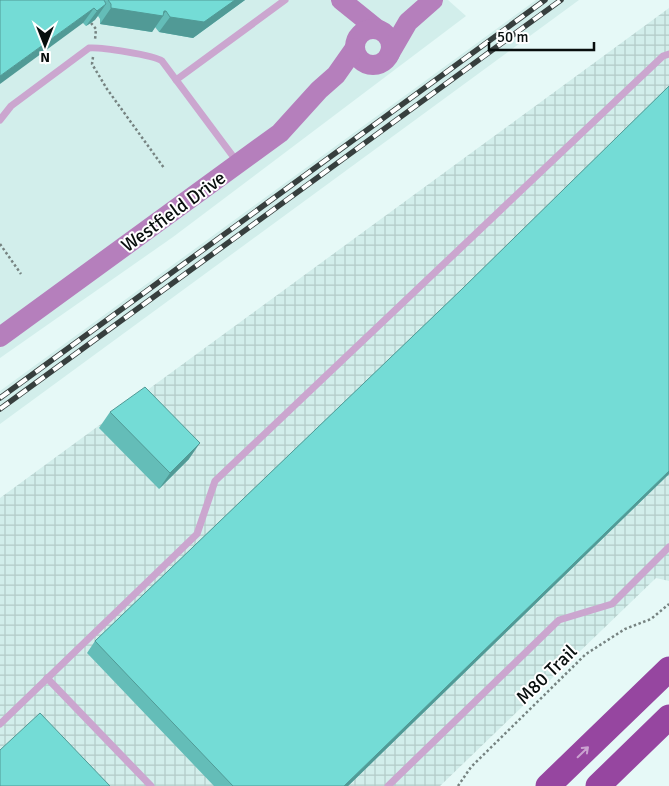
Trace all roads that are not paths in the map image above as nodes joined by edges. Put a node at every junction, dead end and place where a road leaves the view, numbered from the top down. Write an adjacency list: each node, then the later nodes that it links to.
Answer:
1 (285, 0): 10 (lane)
2 (341, 0): 5 (main road); 6 (main road)
3 (432, 0): 4 (main road)
4 (408, 22): 5 (main road); 8 (main road)
5 (378, 29): 6 (main road); 8 (main road)
6 (355, 45): 8 (main road); 9 (main road, Westfield Drive)
7 (669, 54): 16 (lane)
8 (383, 59): 9 (main road, Westfield Drive)
9 (336, 74): 12 (main road, Westfield Drive)
10 (176, 80): 11 (lane); 12 (lane)
11 (0, 120)
12 (238, 163): 13 (main road, Westfield Drive)
13 (0, 338)
14 (669, 547): 20 (lane)
15 (669, 669): 21 (highway, one-way to 15)
16 (47, 678): 18 (lane); 19 (lane)
17 (669, 717): 22 (highway)
18 (0, 724)
19 (151, 786)
20 (388, 786)
21 (548, 786)
22 (598, 786)

